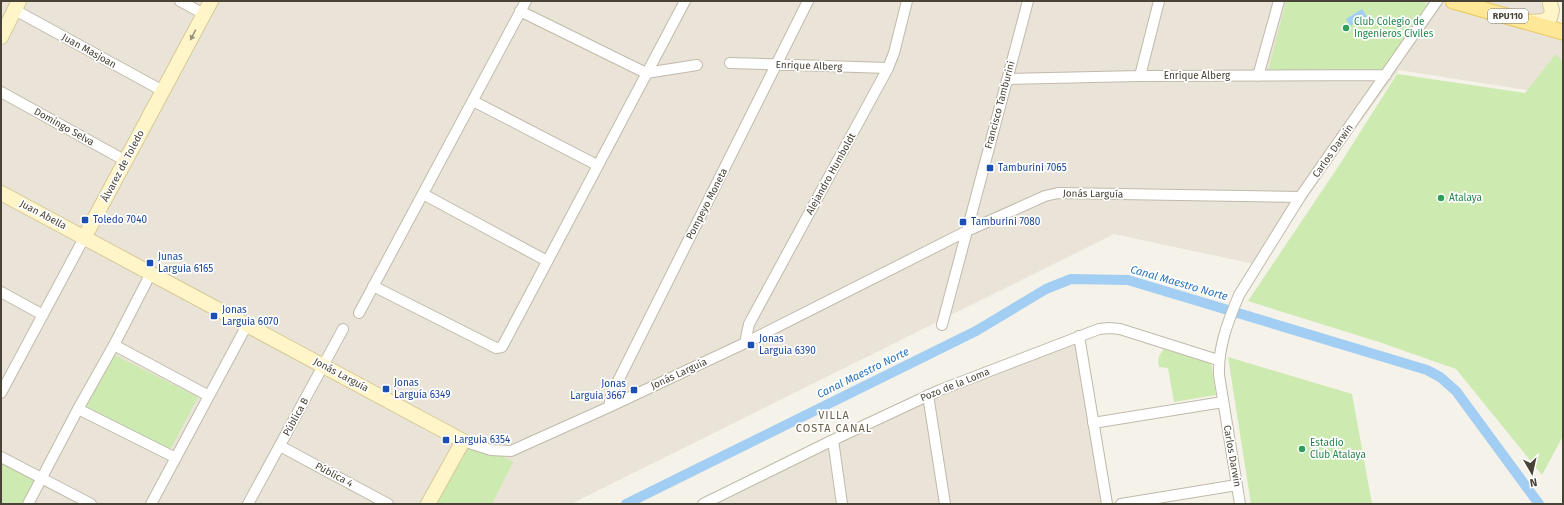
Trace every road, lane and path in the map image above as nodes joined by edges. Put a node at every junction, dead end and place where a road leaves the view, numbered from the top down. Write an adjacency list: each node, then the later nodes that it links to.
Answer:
1 (180, 1): 15 (street)
2 (211, 1): 15 (main road, Álvarez de Toledo)
3 (526, 1): 14 (street)
4 (685, 1): 24 (street)
5 (808, 1): 22 (street, Pompeyo Moneta)
6 (907, 1): 23 (street, Alejandro Humboldt)
7 (1028, 1): 28 (street, Francisco Tamburini)
8 (1159, 1): 26 (street)
9 (1279, 1): 27 (street)
10 (1437, 1): 25 (street, Carlos Darwin)
11 (1452, 1): 17 (main road, RPU110)
12 (1549, 2): 16 (main road); 17 (main road)
13 (17, 5): 19 (main road); 29 (street, Juan Masjoan)
14 (520, 11): 24 (street); 31 (street)
15 (204, 14): 29 (main road, Álvarez de Toledo, one-way to 29)
16 (1563, 20)
17 (1530, 22): 18 (main road, RPU110)
18 (1563, 32)
19 (1, 37)
20 (730, 63): 22 (street, Enrique Alberg)
21 (697, 64): 24 (street)
22 (776, 65): 23 (street, Enrique Alberg); 57 (street, Pompeyo Moneta)
23 (888, 68): 49 (street, Alejandro Humboldt)
24 (646, 73): 33 (street)
25 (1386, 75): 27 (street, Enrique Alberg); 36 (street, Carlos Darwin)
26 (1140, 76): 27 (street, Enrique Alberg); 28 (street, Enrique Alberg)
27 (1258, 76)
28 (1008, 79): 37 (street, Francisco Tamburini)
29 (163, 91): 32 (main road, Álvarez de Toledo)
30 (1, 92): 32 (street, Domingo Selva)
31 (472, 101): 33 (street); 35 (street)
32 (126, 161): 38 (main road, Álvarez de Toledo)
33 (597, 165): 39 (street)
34 (1, 193): 38 (main road, Juan Abella)
35 (423, 194): 39 (street); 41 (street)
36 (1300, 197): 37 (street, Jonás Larguía); 51 (street, Carlos Darwin)
37 (966, 231): 46 (street, Francisco Tamburini); 49 (street, Jonás Larguía)
38 (84, 238): 40 (main road, Jonás Larguía); 44 (street, Álvarez de Toledo)
39 (547, 261): 41 (street)
40 (151, 273): 45 (main road, Jonás Larguía); 50 (street)
41 (373, 286): 43 (street)
42 (1, 292): 44 (street)
43 (359, 313)
44 (43, 315): 53 (street, Álvarez de Toledo)
45 (247, 325): 52 (main road, Jonás Larguía); 55 (street)
46 (942, 325)
47 (344, 329): 52 (street, Pública B)
48 (1079, 336): 51 (street, Pozo de la Loma); 54 (street, Pozo de la Loma); 59 (street)
49 (744, 343): 57 (street, Jonás Larguía)
50 (114, 345): 55 (street); 58 (street)
51 (1218, 360): 56 (street, Carlos Darwin)
52 (324, 366): 61 (main road, Jonás Larguía); 62 (street, Pública B)
53 (1, 393)
54 (928, 395): 60 (street, Pozo de la Loma); 75 (street)
55 (209, 396): 64 (street)
56 (1223, 402): 59 (street); 66 (street, Carlos Darwin)
57 (609, 408): 61 (street, Jonás Larguía)
58 (78, 409): 64 (street); 65 (street)
59 (1093, 423): 76 (street)
60 (833, 440): 73 (street, Pozo de la Loma); 74 (street)
61 (463, 441): 72 (main road)
62 (280, 446): 70 (street, Pública B); 71 (street, Pública 4)
63 (1, 456): 65 (street)
64 (176, 458): 69 (street)
65 (42, 477): 67 (street); 68 (street)
66 (1237, 485): 77 (street); 78 (street, Carlos Darwin)
67 (28, 504)
68 (91, 504)
69 (151, 504)
70 (248, 504)
71 (388, 504)
72 (428, 504)
73 (703, 504)
74 (842, 504)
75 (945, 504)
76 (1107, 504)
77 (1121, 504)
78 (1240, 504)

